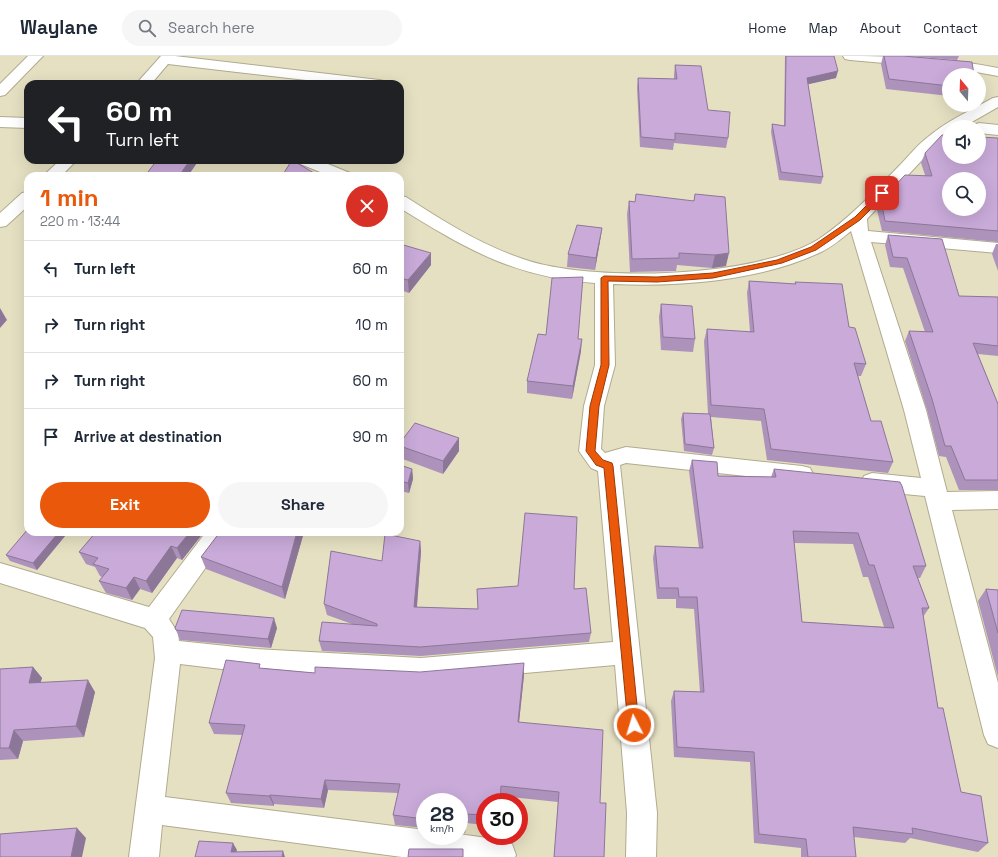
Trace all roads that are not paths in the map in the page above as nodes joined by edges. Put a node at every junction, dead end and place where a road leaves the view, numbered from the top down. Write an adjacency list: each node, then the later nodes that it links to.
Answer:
1 (36, 56): 8 (street)
2 (850, 56): 4 (street)
3 (166, 58): 5 (street); 6 (street)
4 (998, 72)
5 (274, 73): 7 (street)
6 (147, 80)
7 (341, 80)
8 (0, 92)
9 (998, 101): 10 (street)
10 (964, 120)
11 (0, 122): 12 (street)
12 (24, 123)
13 (986, 129): 14 (street)
14 (998, 130)
15 (942, 134): 23 (street)
16 (64, 164): 18 (street)
17 (314, 164): 19 (street)
18 (56, 172)
19 (334, 172)
20 (24, 201): 22 (street)
21 (404, 204): 25 (street)
22 (0, 222)
23 (854, 228): 24 (street); 25 (street); 29 (street)
24 (998, 248)
25 (604, 278): 26 (street)
26 (609, 466): 27 (street); 35 (street)
27 (824, 477)
28 (848, 479): 29 (street)
29 (937, 495): 30 (street); 36 (street)
30 (998, 500)
31 (217, 536): 33 (street)
32 (0, 573): 33 (street)
33 (154, 620): 34 (street)
34 (168, 651): 35 (street); 37 (street)
35 (627, 652): 40 (street)
36 (998, 735)
37 (149, 809): 38 (street); 39 (street)
38 (502, 855)
39 (144, 857)
40 (641, 857)

